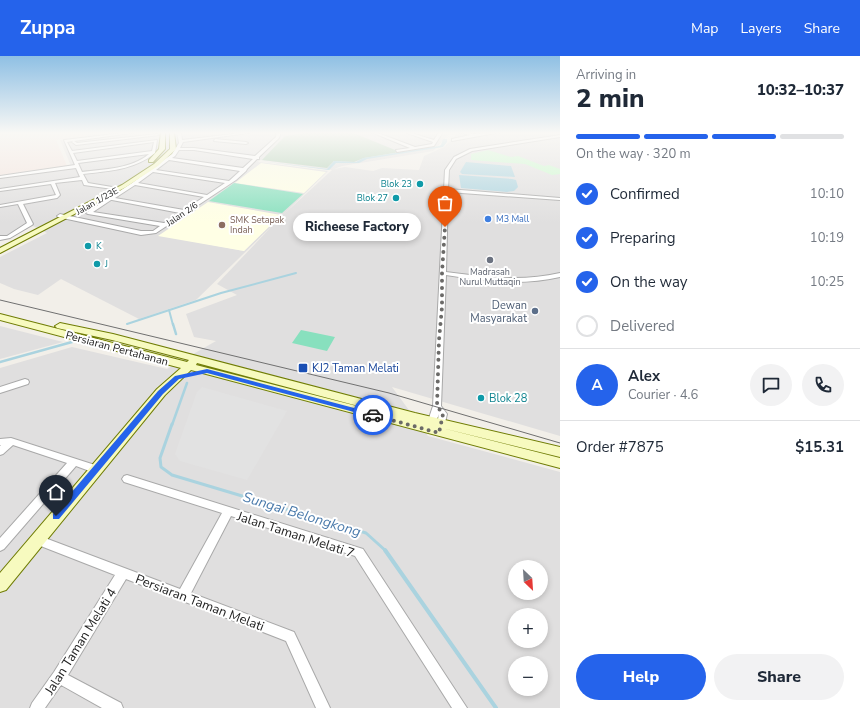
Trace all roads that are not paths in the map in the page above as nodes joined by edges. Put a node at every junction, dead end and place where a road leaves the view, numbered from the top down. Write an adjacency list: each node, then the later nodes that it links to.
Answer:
1 (87, 162): 9 (street)
2 (141, 162): 12 (street)
3 (148, 162): 17 (street, Jalan 1/23E)
4 (159, 162): 18 (street, Jalan 1/23E)
5 (164, 162): 11 (street)
6 (193, 162): 10 (street)
7 (254, 162): 10 (street, Jalan 2/6)
8 (452, 162): 20 (street)
9 (77, 164): 12 (street); 13 (street)
10 (246, 170): 15 (street, Jalan 2/6)
11 (153, 171): 15 (street); 16 (street)
12 (82, 176): 14 (street); 17 (street)
13 (0, 177)
14 (53, 182): 19 (street); 24 (street)
15 (230, 182): 21 (street, Jalan 2/6)
16 (134, 184): 21 (street); 22 (street)
17 (108, 188): 18 (street); 27 (street, Jalan 1/23E)
18 (118, 189): 27 (street, Jalan 1/23E)
19 (0, 190)
20 (446, 190): 23 (street); 32 (street)
21 (208, 196): 26 (street, Jalan 2/6)
22 (112, 198): 26 (street); 28 (street)
23 (560, 199)
24 (20, 203): 25 (street); 29 (street)
25 (0, 206)
26 (185, 212): 28 (street, Jalan 2/6)
27 (64, 216): 28 (street, Jalan 2/6); 30 (street, Jalan 1/23E); 31 (street, Jalan 1/23E)
28 (165, 226)
29 (0, 238)
30 (0, 246)
31 (0, 251)
32 (442, 273): 33 (street); 42 (street)
33 (560, 274)
34 (0, 310): 37 (street, Persiaran Pertahanan)
35 (0, 317): 36 (street, Persiaran Pertahanan)
36 (174, 362): 37 (street, Persiaran Pertahanan); 39 (street)
37 (192, 363): 38 (street, Persiaran Pertahanan); 39 (street); 42 (street, Persiaran Pertahanan)
38 (207, 371): 39 (street); 42 (street, Persiaran Pertahanan)
39 (177, 377): 49 (street)
40 (25, 382): 41 (street)
41 (0, 390)
42 (435, 427): 46 (street, Persiaran Pertahanan); 48 (street, Persiaran Pertahanan)
43 (11, 441): 44 (street); 45 (street); 47 (street)
44 (0, 442)
45 (0, 452)
46 (560, 452)
47 (74, 462): 49 (street); 53 (street)
48 (560, 463)
49 (95, 469): 52 (street)
50 (127, 479): 51 (street, Jalan Taman Melati 7)
51 (229, 511): 56 (street); 61 (street, Jalan Taman Melati 7)
52 (37, 540): 54 (street, Persiaran Taman Melati); 55 (street)
53 (0, 546)
54 (123, 573): 56 (street, Persiaran Taman Melati); 57 (street, Jalan Taman Melati 4)
55 (0, 585)
56 (183, 595): 60 (street, Persiaran Taman Melati)
57 (59, 677): 58 (street, Jalan Taman Melati 4); 59 (street)
58 (37, 708)
59 (116, 708)
60 (324, 708)
61 (460, 708)

